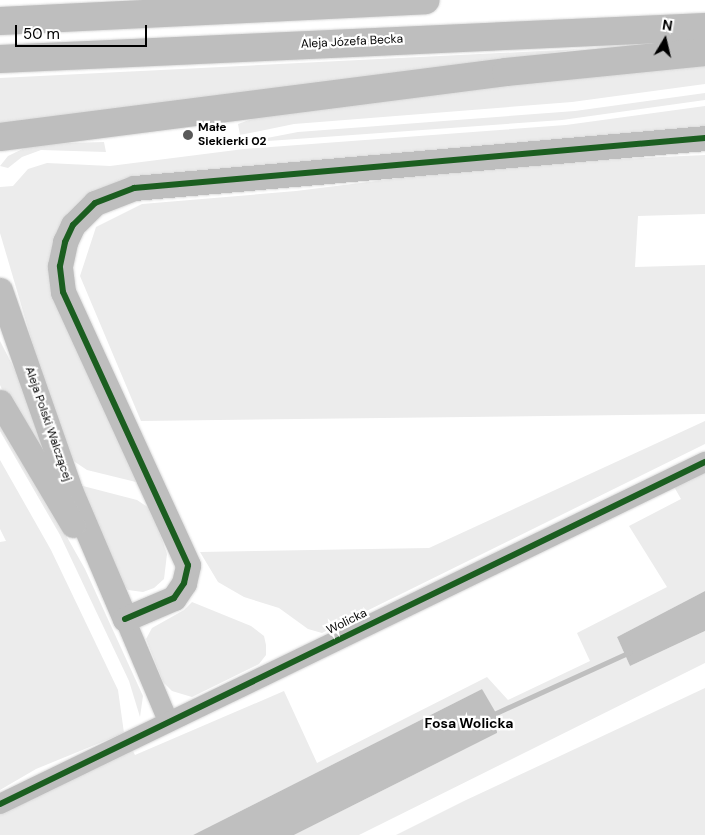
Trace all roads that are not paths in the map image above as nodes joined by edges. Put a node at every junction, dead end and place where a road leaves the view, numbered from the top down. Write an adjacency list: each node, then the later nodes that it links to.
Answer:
1 (425, 0): 2 (main road)
2 (0, 20)
3 (705, 27): 5 (main road, Aleja Józefa Becka)
4 (705, 52): 6 (main road)
5 (0, 59)
6 (48, 131): 7 (main road); 9 (main road)
7 (0, 137)
8 (705, 138): 14 (street)
9 (0, 152)
10 (0, 290): 13 (street, Aleja Polski Walczącej)
11 (0, 402): 13 (street, Aleja Polski Walczącej)
12 (705, 462): 15 (street, Wolicka)
13 (95, 557): 14 (street, Aleja Polski Walczącej)
14 (125, 619): 15 (street, Aleja Polski Walczącej)
15 (168, 721): 16 (street, Wolicka)
16 (0, 804)

